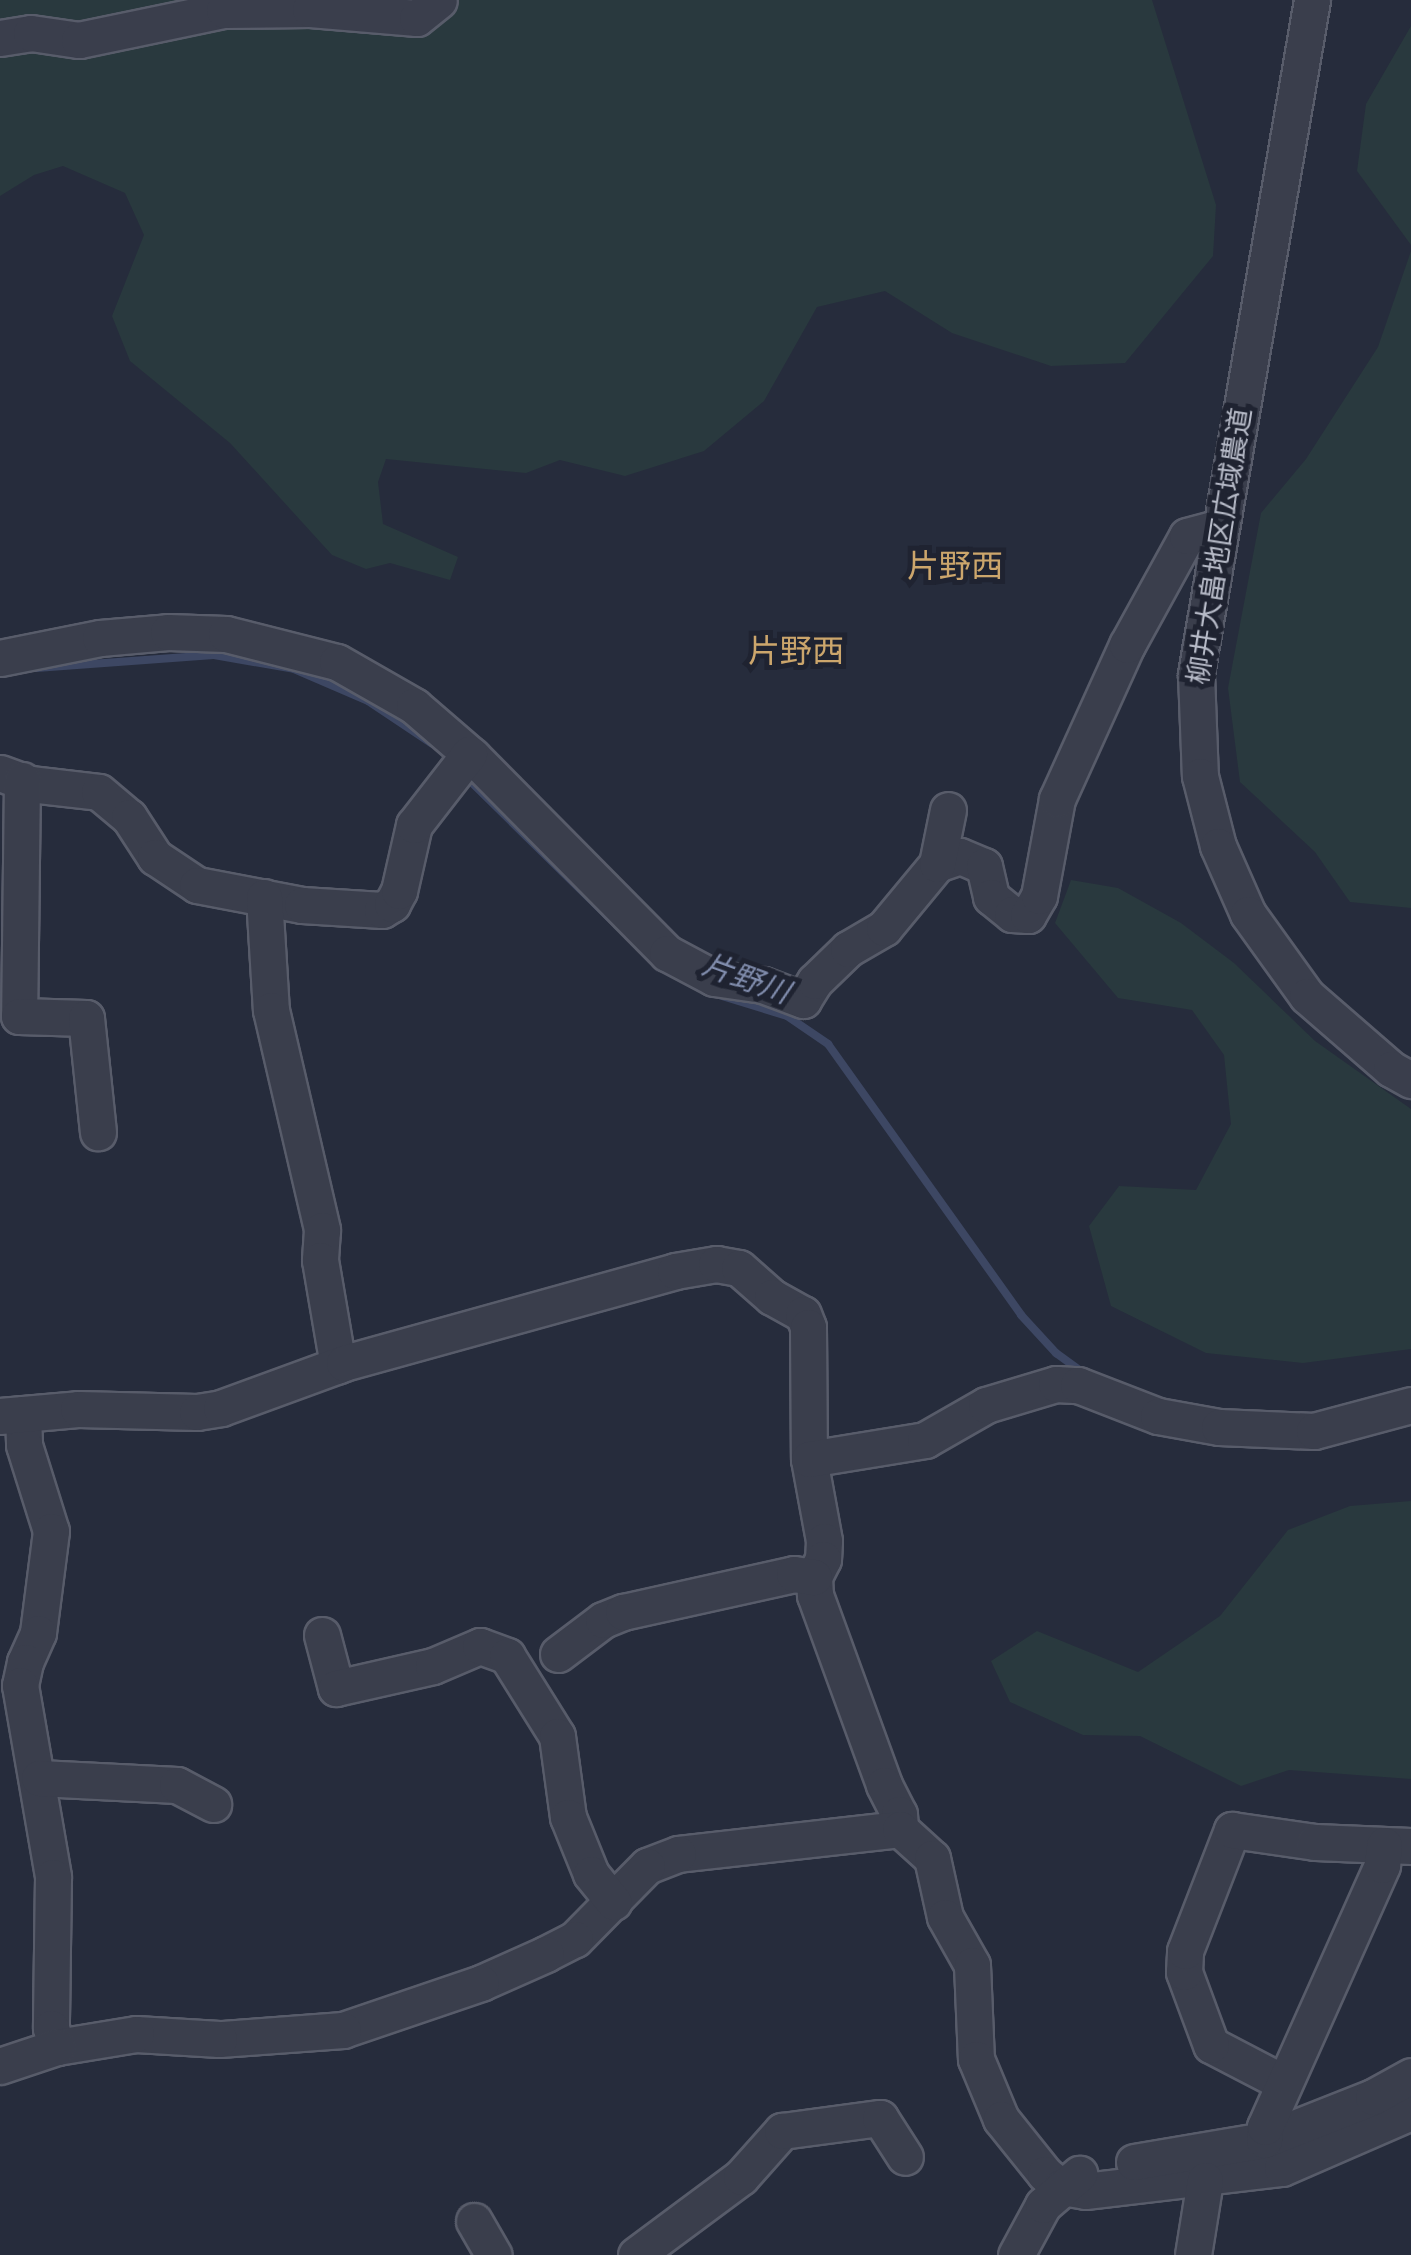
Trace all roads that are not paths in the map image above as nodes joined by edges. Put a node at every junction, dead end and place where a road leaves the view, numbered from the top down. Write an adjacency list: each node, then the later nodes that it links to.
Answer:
1 (439, 0): 3 (street)
2 (1312, 0): 4 (street, 柳井大畠地区広域農道)
3 (0, 38)
4 (1220, 527): 9 (street); 11 (street, 柳井大畠地区広域農道)
5 (0, 658): 6 (street)
6 (462, 761): 9 (street); 10 (street)
7 (11, 777): 10 (street); 12 (street)
8 (948, 810): 9 (street)
9 (938, 864)
10 (264, 897): 13 (street)
11 (1411, 1080)
12 (98, 1132)
13 (338, 1365): 15 (street); 16 (street)
14 (1411, 1406): 16 (street)
15 (11, 1415): 20 (street)
16 (809, 1459): 17 (street)
17 (814, 1577): 19 (street); 22 (street)
18 (322, 1635): 24 (street)
19 (558, 1654)
20 (39, 1778): 21 (street); 25 (street)
21 (213, 1804)
22 (900, 1829): 24 (street); 33 (street)
23 (1398, 1845): 28 (street); 28 (street)
24 (614, 1902): 25 (street)
25 (57, 2047): 26 (street)
26 (0, 2066)
27 (1411, 2076): 30 (street)
28 (1284, 2083): 30 (street)
29 (1411, 2112): 32 (street)
30 (1264, 2140): 33 (street)
31 (905, 2157): 35 (street)
32 (1205, 2180): 33 (street); 38 (street)
33 (1061, 2187): 37 (street)
34 (474, 2222): 36 (street)
35 (647, 2252)
36 (494, 2255)
37 (1016, 2255)
38 (1193, 2255)

